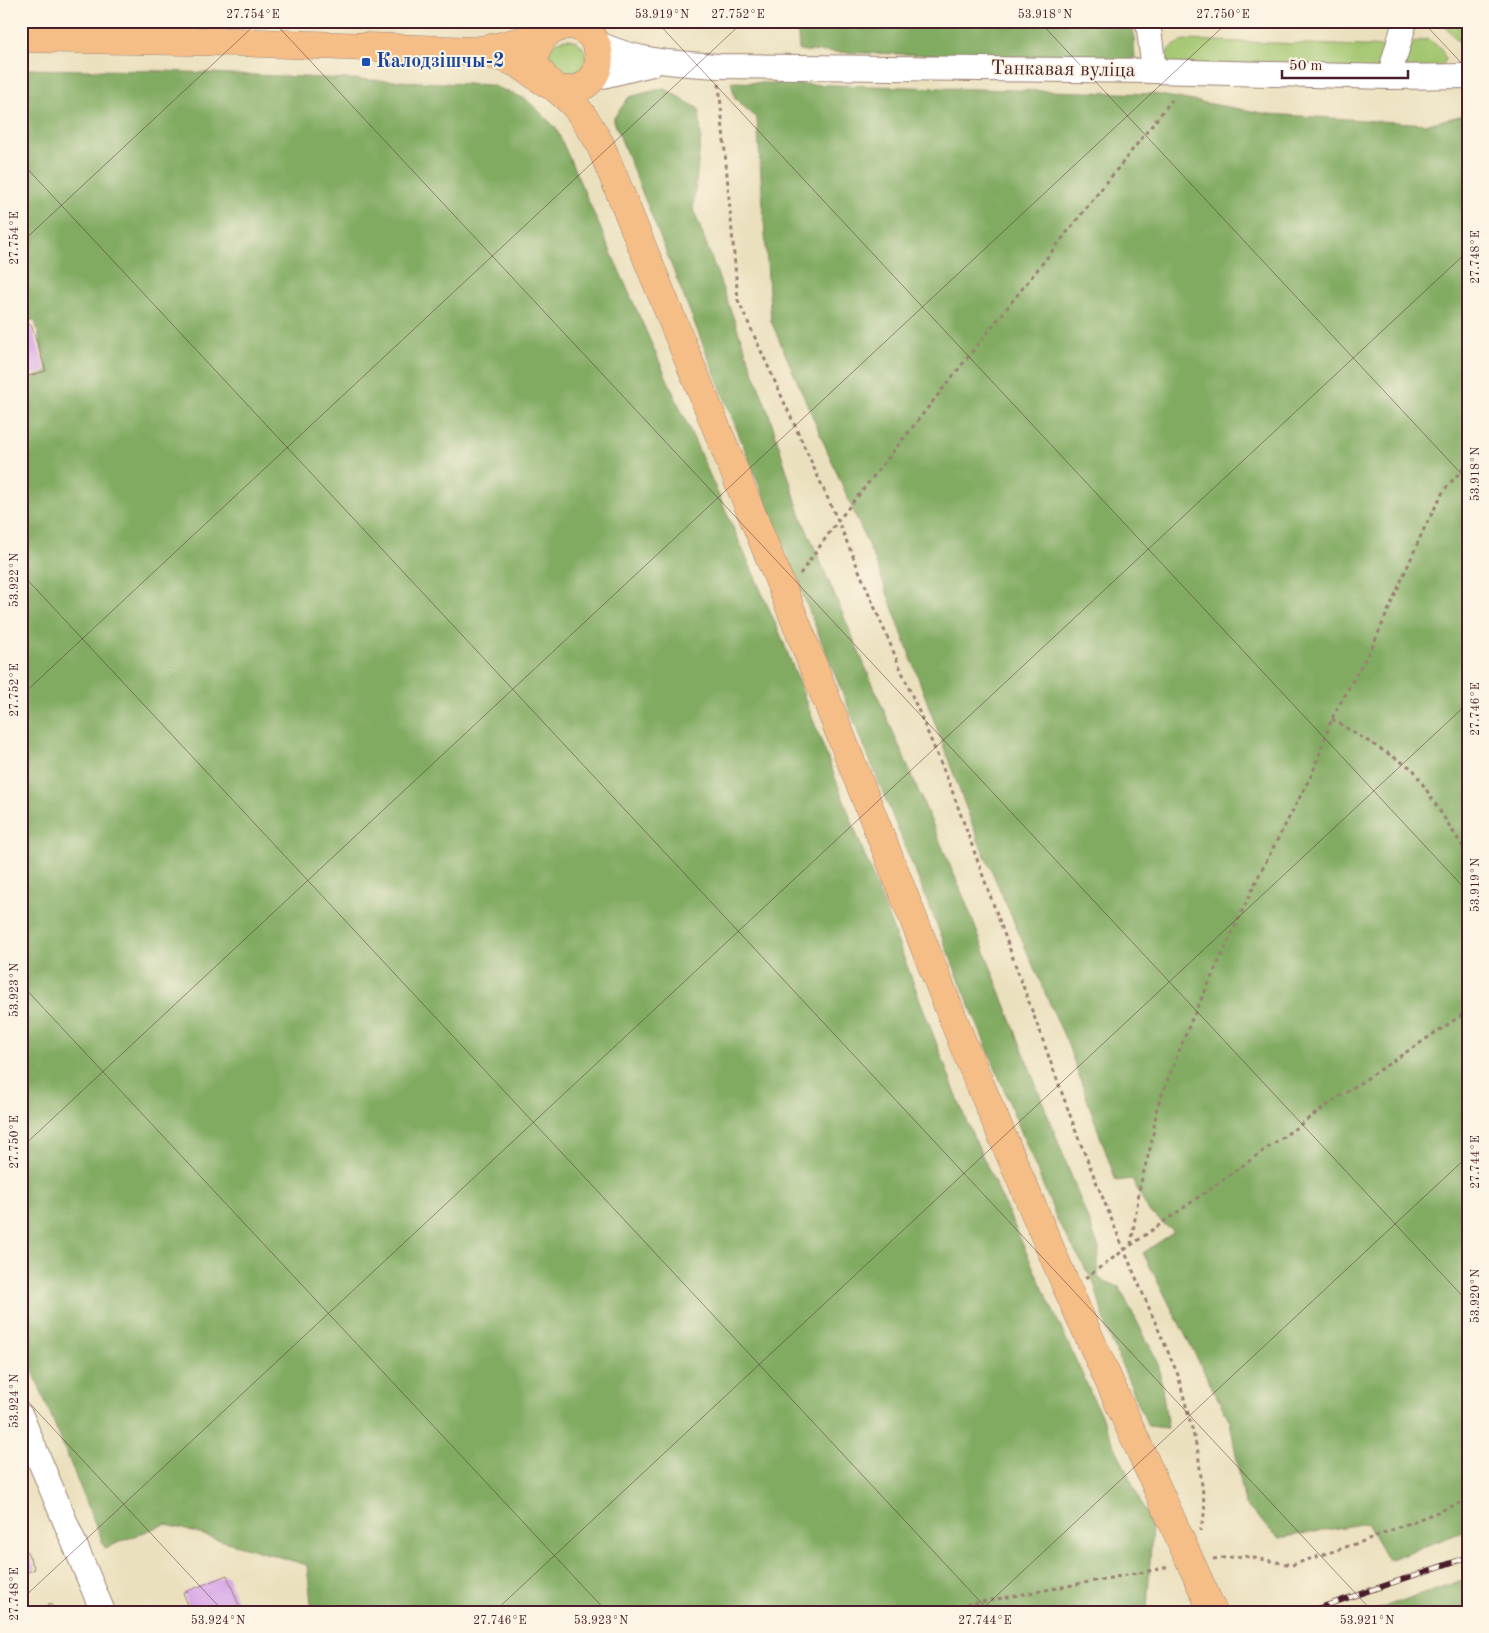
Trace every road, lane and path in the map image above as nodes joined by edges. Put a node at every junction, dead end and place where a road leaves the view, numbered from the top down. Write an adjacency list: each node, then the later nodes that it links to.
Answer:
1 (1148, 21): 9 (street)
2 (1405, 21): 12 (street)
3 (543, 25): 4 (main road); 6 (main road); 13 (main road)
4 (584, 31): 7 (street, Танкавая вуліца); 11 (main road)
5 (21, 38): 6 (main road)
6 (474, 51): 13 (main road)
7 (659, 63): 8 (street, Танкавая вуліца); 11 (street, Танкавая вуліца)
8 (718, 66): 9 (street, Танкавая вуліца); 17 (path)
9 (1154, 71): 12 (street, Танкавая вуліца)
10 (1468, 76): 12 (street, Танкавая вуліца)
11 (594, 78): 13 (main road); 15 (main road)
12 (1389, 78)
13 (550, 85): 15 (main road)
14 (1172, 100): 17 (path)
15 (600, 144): 18 (main road)
16 (1468, 464): 19 (path)
17 (838, 521): 18 (path); 23 (path)
18 (785, 595): 24 (main road)
19 (1332, 718): 20 (path); 22 (path)
20 (1468, 855)
21 (1468, 1011): 22 (path)
22 (1131, 1245): 23 (path)
23 (1124, 1250): 24 (path); 27 (path)
24 (1068, 1290): 27 (main road)
25 (21, 1416): 28 (street)
26 (1468, 1500): 27 (path)
27 (1193, 1564): 29 (path); 30 (main road)
28 (103, 1612)
29 (927, 1612)
30 (1213, 1612)

